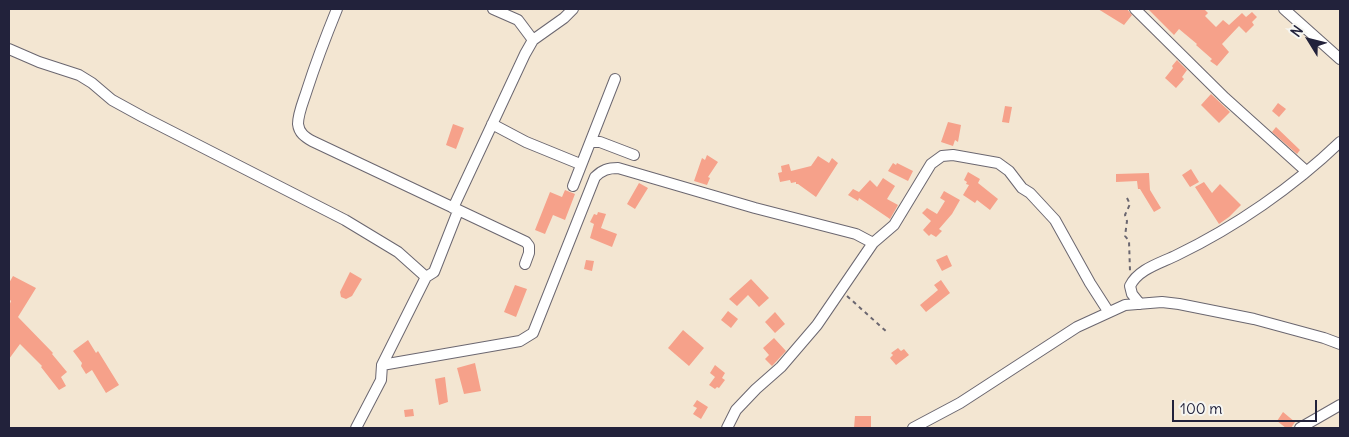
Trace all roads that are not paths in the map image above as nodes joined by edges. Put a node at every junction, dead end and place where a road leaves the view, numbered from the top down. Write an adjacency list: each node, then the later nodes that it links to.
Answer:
1 (337, 9): 17 (street)
2 (493, 9): 6 (street)
3 (573, 9): 6 (street)
4 (1135, 9): 15 (street)
5 (1284, 9): 8 (street)
6 (533, 40): 10 (street)
7 (9, 49): 20 (street)
8 (1340, 59)
9 (615, 79): 11 (street)
10 (492, 124): 14 (street); 17 (street)
11 (591, 142): 13 (street); 14 (street)
12 (1340, 142): 15 (street)
13 (634, 156)
14 (580, 164): 16 (street)
15 (1306, 171): 21 (street)
16 (573, 186)
17 (456, 210): 19 (street); 20 (street)
18 (874, 243): 22 (street); 24 (street); 27 (street)
19 (525, 264)
20 (426, 277): 24 (street)
21 (1140, 304): 22 (street); 23 (street)
22 (1108, 311): 28 (street)
23 (1340, 344)
24 (382, 365): 26 (street)
25 (1340, 405): 29 (street)
26 (356, 428)
27 (727, 428)
28 (913, 428)
29 (1300, 428)

